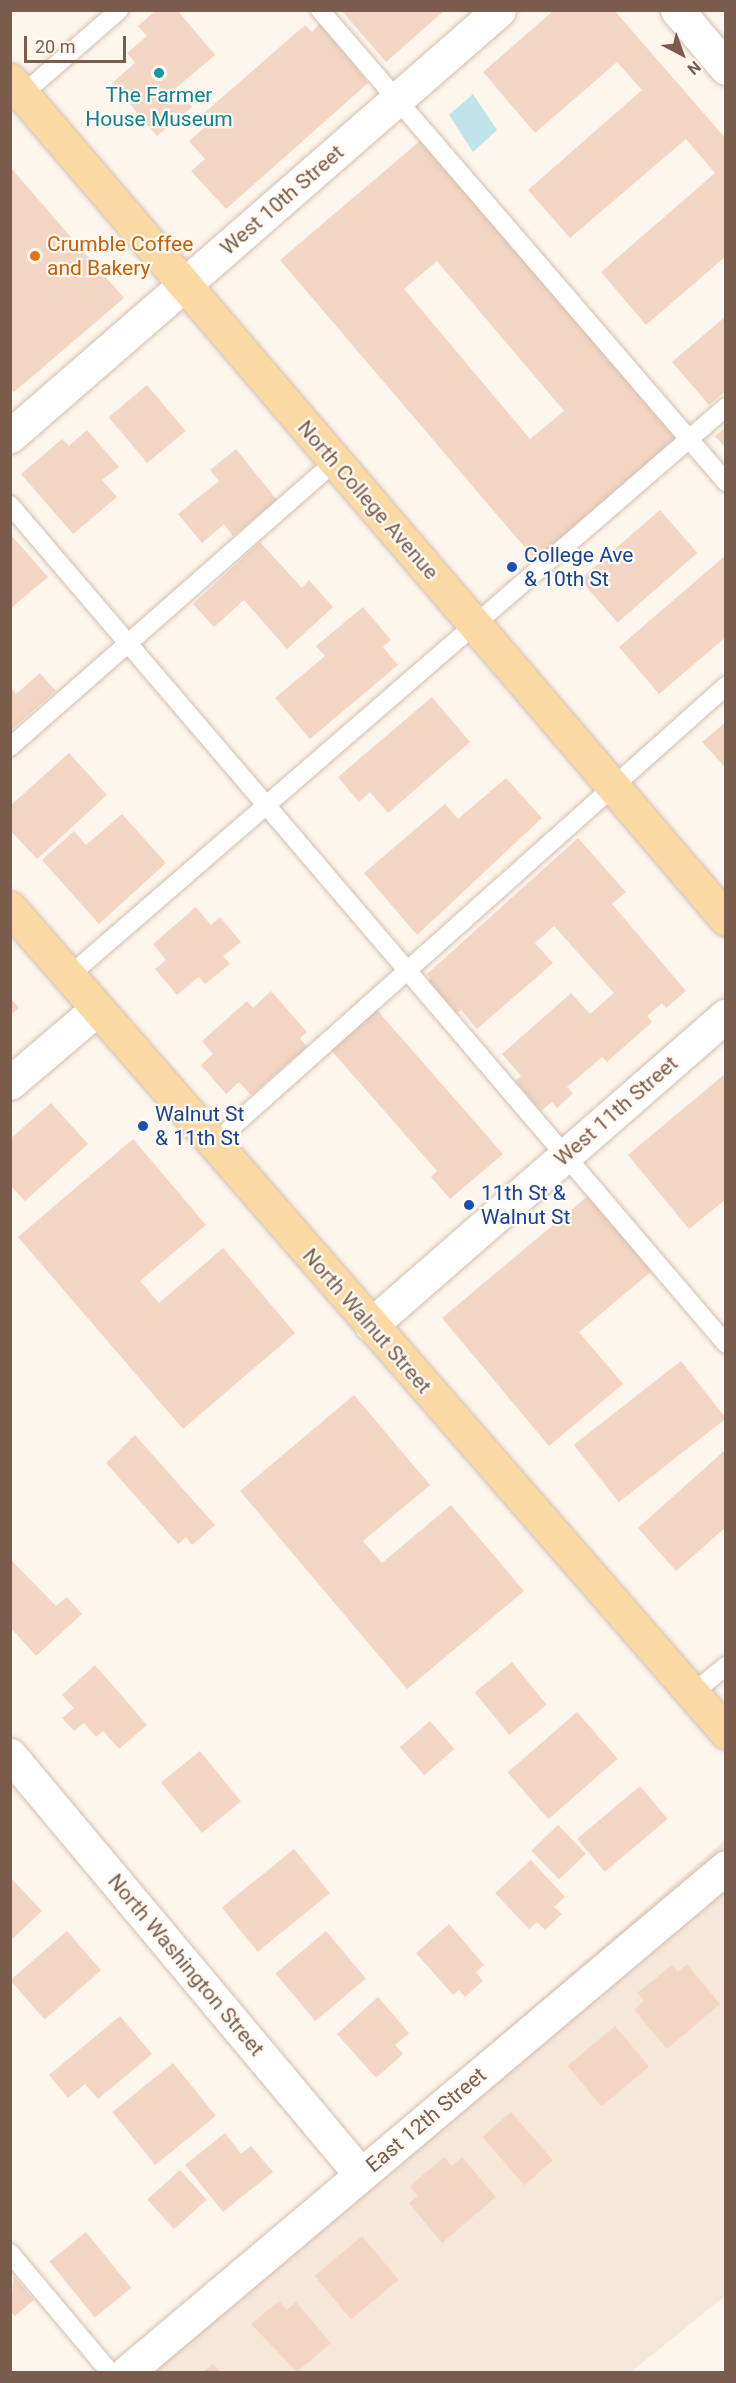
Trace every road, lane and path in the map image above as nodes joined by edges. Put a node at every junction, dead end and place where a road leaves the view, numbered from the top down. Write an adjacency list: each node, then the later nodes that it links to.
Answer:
1 (119, 10): 6 (lane)
2 (320, 10): 7 (lane)
3 (499, 10): 7 (street, West 10th Street)
4 (677, 10): 5 (street)
5 (726, 68)
6 (15, 93): 8 (main road, North College Avenue)
7 (397, 99): 8 (street, West 10th Street); 11 (lane)
8 (184, 285): 10 (street, West 10th Street); 12 (main road, North College Avenue)
9 (726, 407): 11 (lane)
10 (14, 425)
11 (690, 438): 13 (lane); 15 (lane)
12 (335, 461): 15 (main road, North College Avenue); 16 (lane)
13 (726, 482)
14 (10, 505): 16 (lane)
15 (474, 625): 19 (main road, North College Avenue); 20 (lane)
16 (128, 643): 18 (lane); 20 (lane)
17 (726, 686): 19 (lane)
18 (10, 747)
19 (615, 789): 22 (main road, North College Avenue); 23 (lane)
20 (266, 805): 23 (lane); 24 (lane)
21 (10, 908): 24 (main road, North Walnut Street)
22 (726, 919)
23 (409, 972): 28 (lane); 29 (lane)
24 (69, 976): 25 (main road, North Walnut Street)
25 (97, 1009): 27 (street); 28 (main road, North Walnut Street)
26 (726, 1015): 29 (street, West 11th Street)
27 (10, 1083)
28 (213, 1144): 30 (main road, North Walnut Street)
29 (566, 1155): 30 (street, West 11th Street); 31 (lane)
30 (371, 1325): 33 (main road, North Walnut Street)
31 (726, 1344)
32 (726, 1666): 33 (lane)
33 (693, 1693): 34 (main road, North Walnut Street)
34 (726, 1732)
35 (16, 1774): 37 (street, North Washington Street)
36 (726, 1867): 37 (street, East 12th Street)
37 (362, 2175): 40 (street, East 12th Street)
38 (10, 2253): 39 (lane)
39 (110, 2373)
40 (127, 2373)

